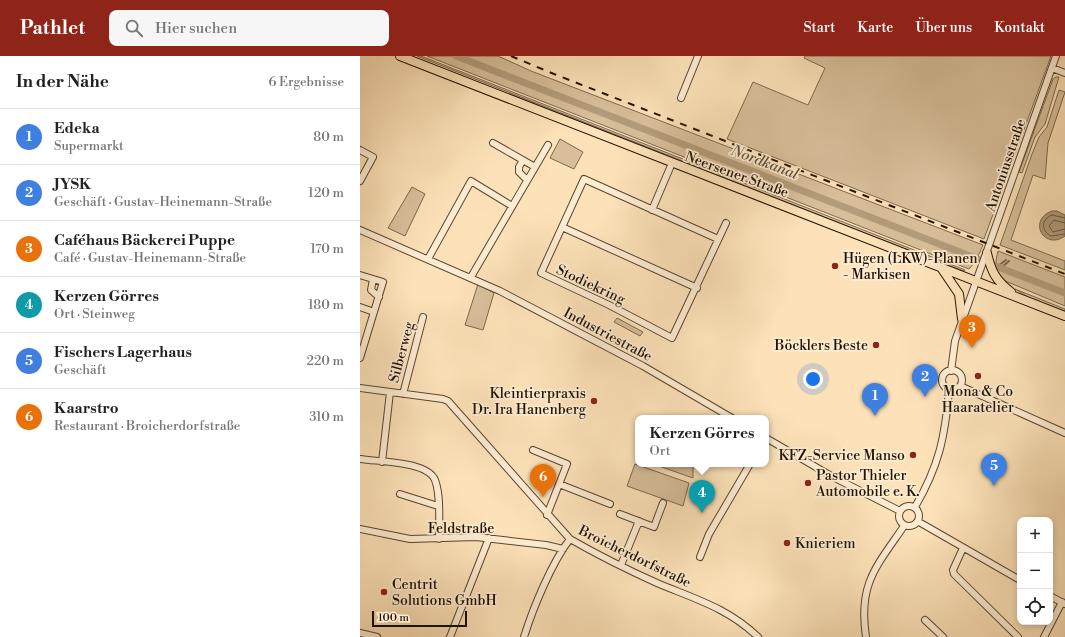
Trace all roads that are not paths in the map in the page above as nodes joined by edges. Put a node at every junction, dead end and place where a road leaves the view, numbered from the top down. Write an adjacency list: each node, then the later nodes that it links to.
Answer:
1 (400, 56): 11 (main road, Neersener Straße)
2 (698, 56): 6 (street)
3 (1056, 56): 4 (street, Antoniusstraße)
4 (1052, 68): 5 (street); 21 (street, Antoniusstraße)
5 (1065, 73)
6 (681, 98)
7 (493, 143): 10 (street)
8 (548, 145): 12 (street)
9 (360, 150): 14 (street)
10 (523, 160): 12 (street); 13 (street)
11 (672, 163): 16 (street); 23 (main road, Neersener Straße)
12 (535, 167): 13 (street)
13 (527, 180): 15 (street)
14 (360, 181)
15 (512, 206): 22 (street); 25 (street)
16 (652, 210): 18 (street, Stodiekring); 20 (street, Stodiekring)
17 (726, 223): 20 (street, Stodiekring)
18 (562, 227): 28 (street); 28 (street, Stodiekring)
19 (360, 230): 22 (street, Industriestraße)
20 (718, 239): 28 (street, Stodiekring)
21 (987, 253): 27 (street, Antoniusstraße); 30 (main road)
22 (428, 259): 25 (street, Industriestraße)
23 (941, 268): 27 (main road, Neersener Straße); 35 (main road)
24 (360, 275): 26 (street)
25 (471, 277): 44 (street, Industriestraße)
26 (373, 279): 29 (street); 29 (street)
27 (976, 282): 30 (main road, Neersener Straße); 35 (street, Antoniusstraße)
28 (697, 288)
29 (379, 297): 32 (street)
30 (1024, 300): 33 (main road, Neersener Straße)
31 (360, 307): 32 (street)
32 (374, 312): 36 (street)
33 (1065, 316)
34 (423, 317): 43 (street, Silberweg)
35 (962, 319): 38 (street, Antoniusstraße)
36 (362, 345): 37 (street)
37 (360, 358)
38 (951, 371): 39 (street); 41 (street)
39 (960, 386): 41 (street); 45 (street)
40 (360, 388): 42 (street, Broicherdorfstraße)
41 (949, 390): 56 (street)
42 (390, 392): 43 (street, Broicherdorfstraße); 49 (street)
43 (403, 394): 59 (street, Broicherdorfstraße)
44 (727, 415)
45 (1065, 433)
46 (769, 440): 57 (street)
47 (533, 450): 51 (street)
48 (360, 460): 49 (street)
49 (382, 462): 55 (street)
50 (748, 467): 69 (street)
51 (559, 484): 54 (street); 59 (street)
52 (400, 494): 55 (street)
53 (663, 503): 60 (street)
54 (610, 504)
55 (438, 506): 65 (street)
56 (915, 507): 57 (street); 61 (street)
57 (900, 511): 62 (street)
58 (620, 514): 60 (street)
59 (547, 515): 66 (street, Broicherdorfstraße)
60 (639, 521): 70 (street)
61 (918, 522): 62 (street); 67 (street)
62 (904, 526): 80 (street)
63 (360, 529): 65 (street, Feldstraße)
64 (489, 538): 65 (street, Feldstraße); 68 (street, Feldstraße); 77 (street)
65 (439, 539)
66 (570, 539): 68 (street); 70 (street, Broicherdorfstraße)
67 (963, 548): 71 (street); 82 (street)
68 (563, 549): 78 (street)
69 (700, 557)
70 (621, 565): 79 (street, Broicherdorfstraße)
71 (1017, 578)
72 (1053, 598): 73 (street)
73 (1064, 603): 83 (street)
74 (925, 620): 81 (street)
75 (360, 633): 76 (street)
76 (377, 637)
77 (450, 637)
78 (524, 637)
79 (758, 637)
80 (866, 637)
81 (943, 637)
82 (1018, 637)
83 (1044, 637)

